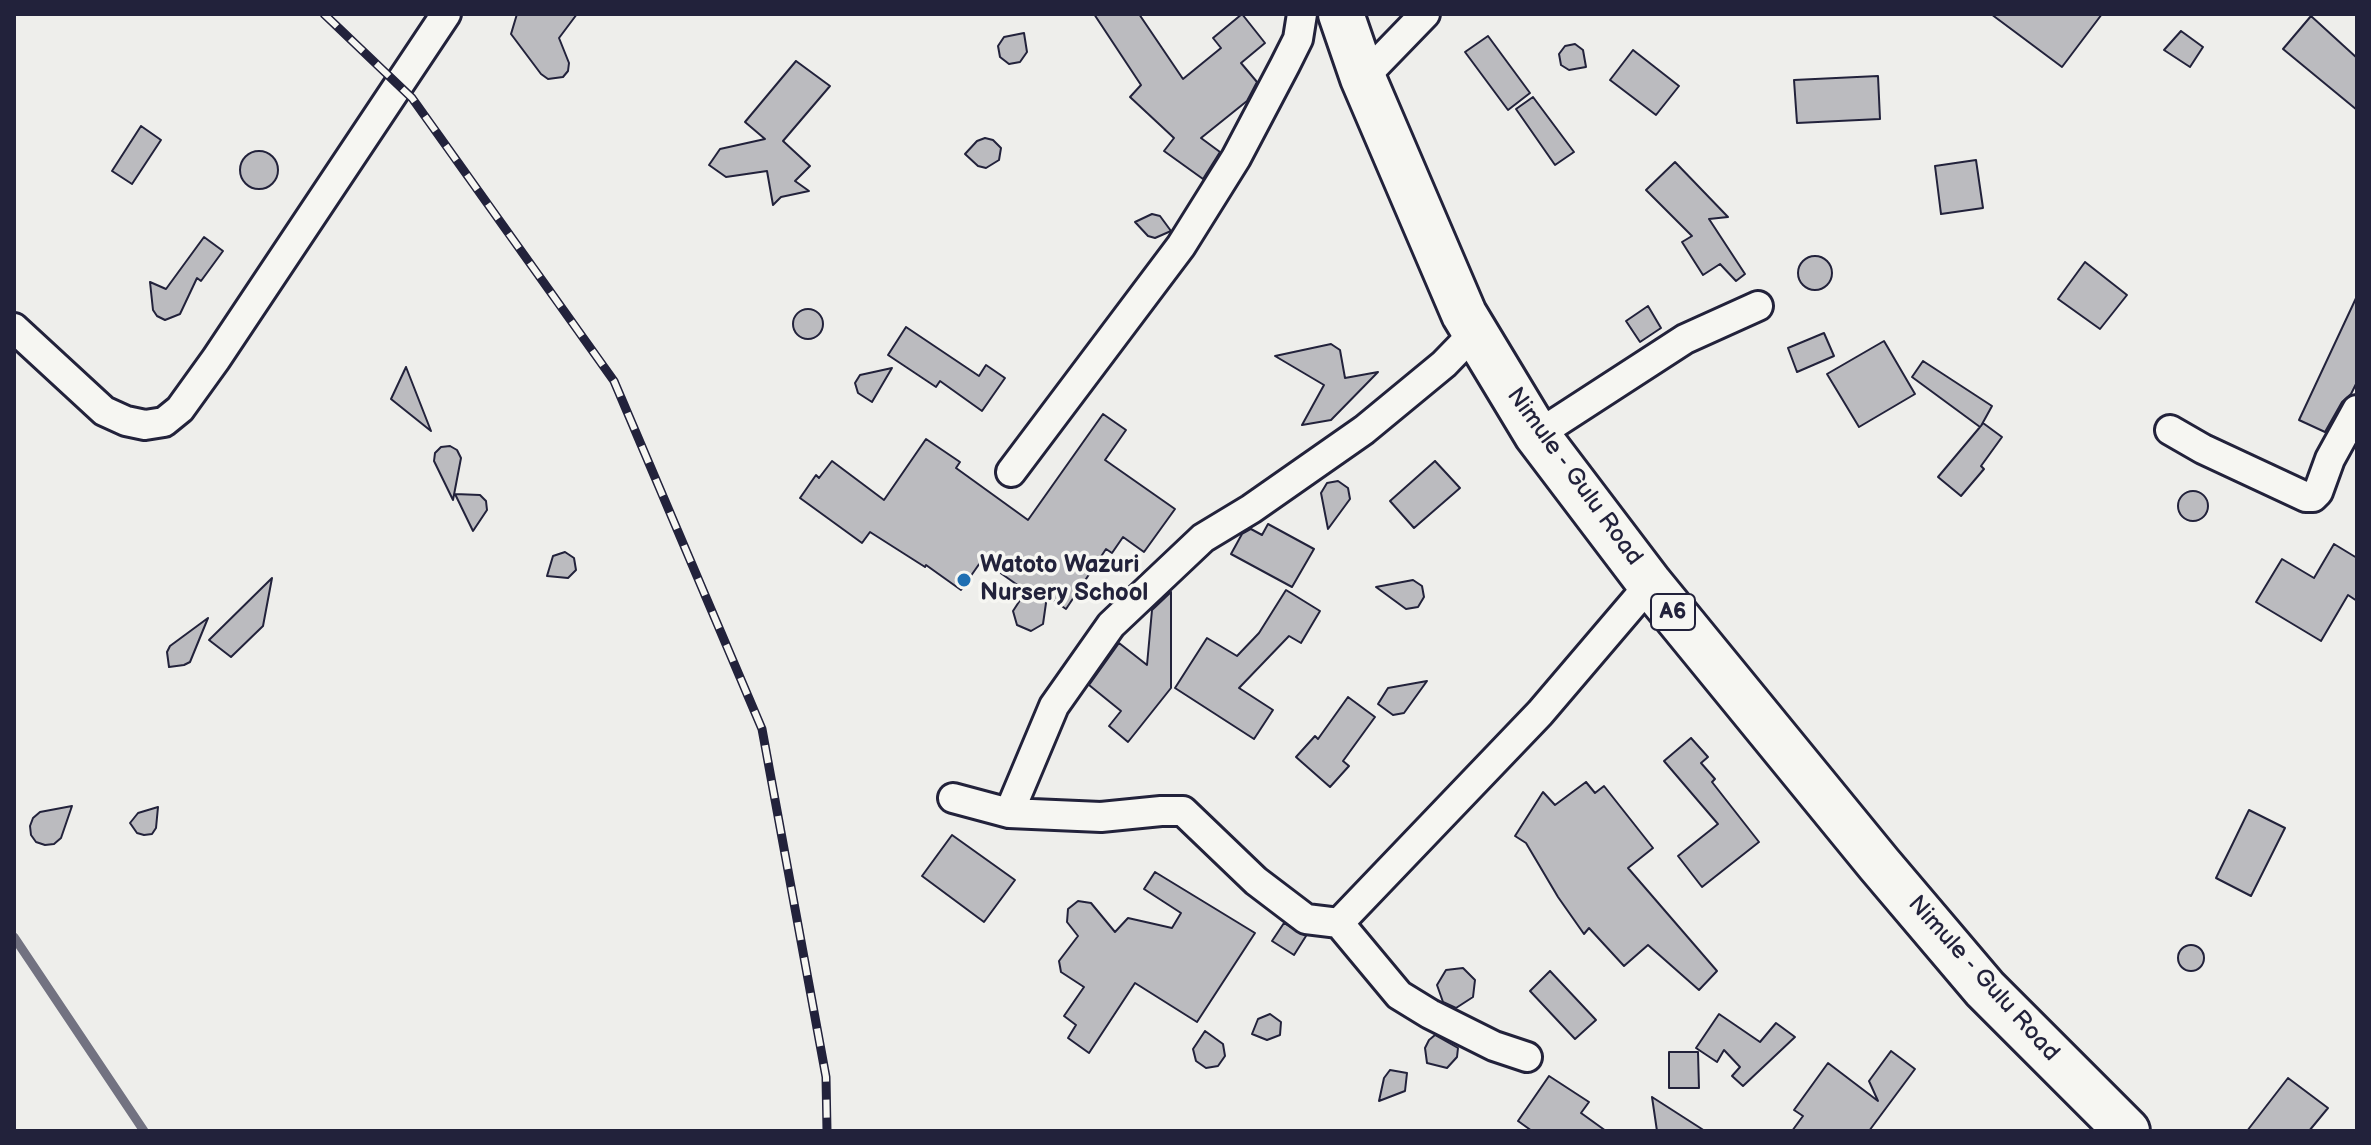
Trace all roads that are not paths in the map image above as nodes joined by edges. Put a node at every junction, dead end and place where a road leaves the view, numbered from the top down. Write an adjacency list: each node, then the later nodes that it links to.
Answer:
1 (446, 14): 7 (street)
2 (1302, 14): 12 (street)
3 (1341, 14): 5 (main road, Nimule - Gulu Road / A6)
4 (1425, 14): 5 (street)
5 (1363, 78): 8 (main road, Nimule - Gulu Road / A6)
6 (1758, 306): 11 (street)
7 (14, 328)
8 (1475, 332): 11 (main road, Nimule - Gulu Road / A6); 15 (street)
9 (2357, 410): 10 (street)
10 (2170, 430)
11 (1537, 435): 13 (main road, Nimule - Gulu Road / A6)
12 (1011, 472)
13 (1650, 584): 16 (street); 18 (main road, Nimule - Gulu Road / A6)
14 (953, 798): 15 (street)
15 (1009, 813): 16 (street)
16 (1339, 923): 17 (street)
17 (1527, 1057)
18 (2127, 1131)

